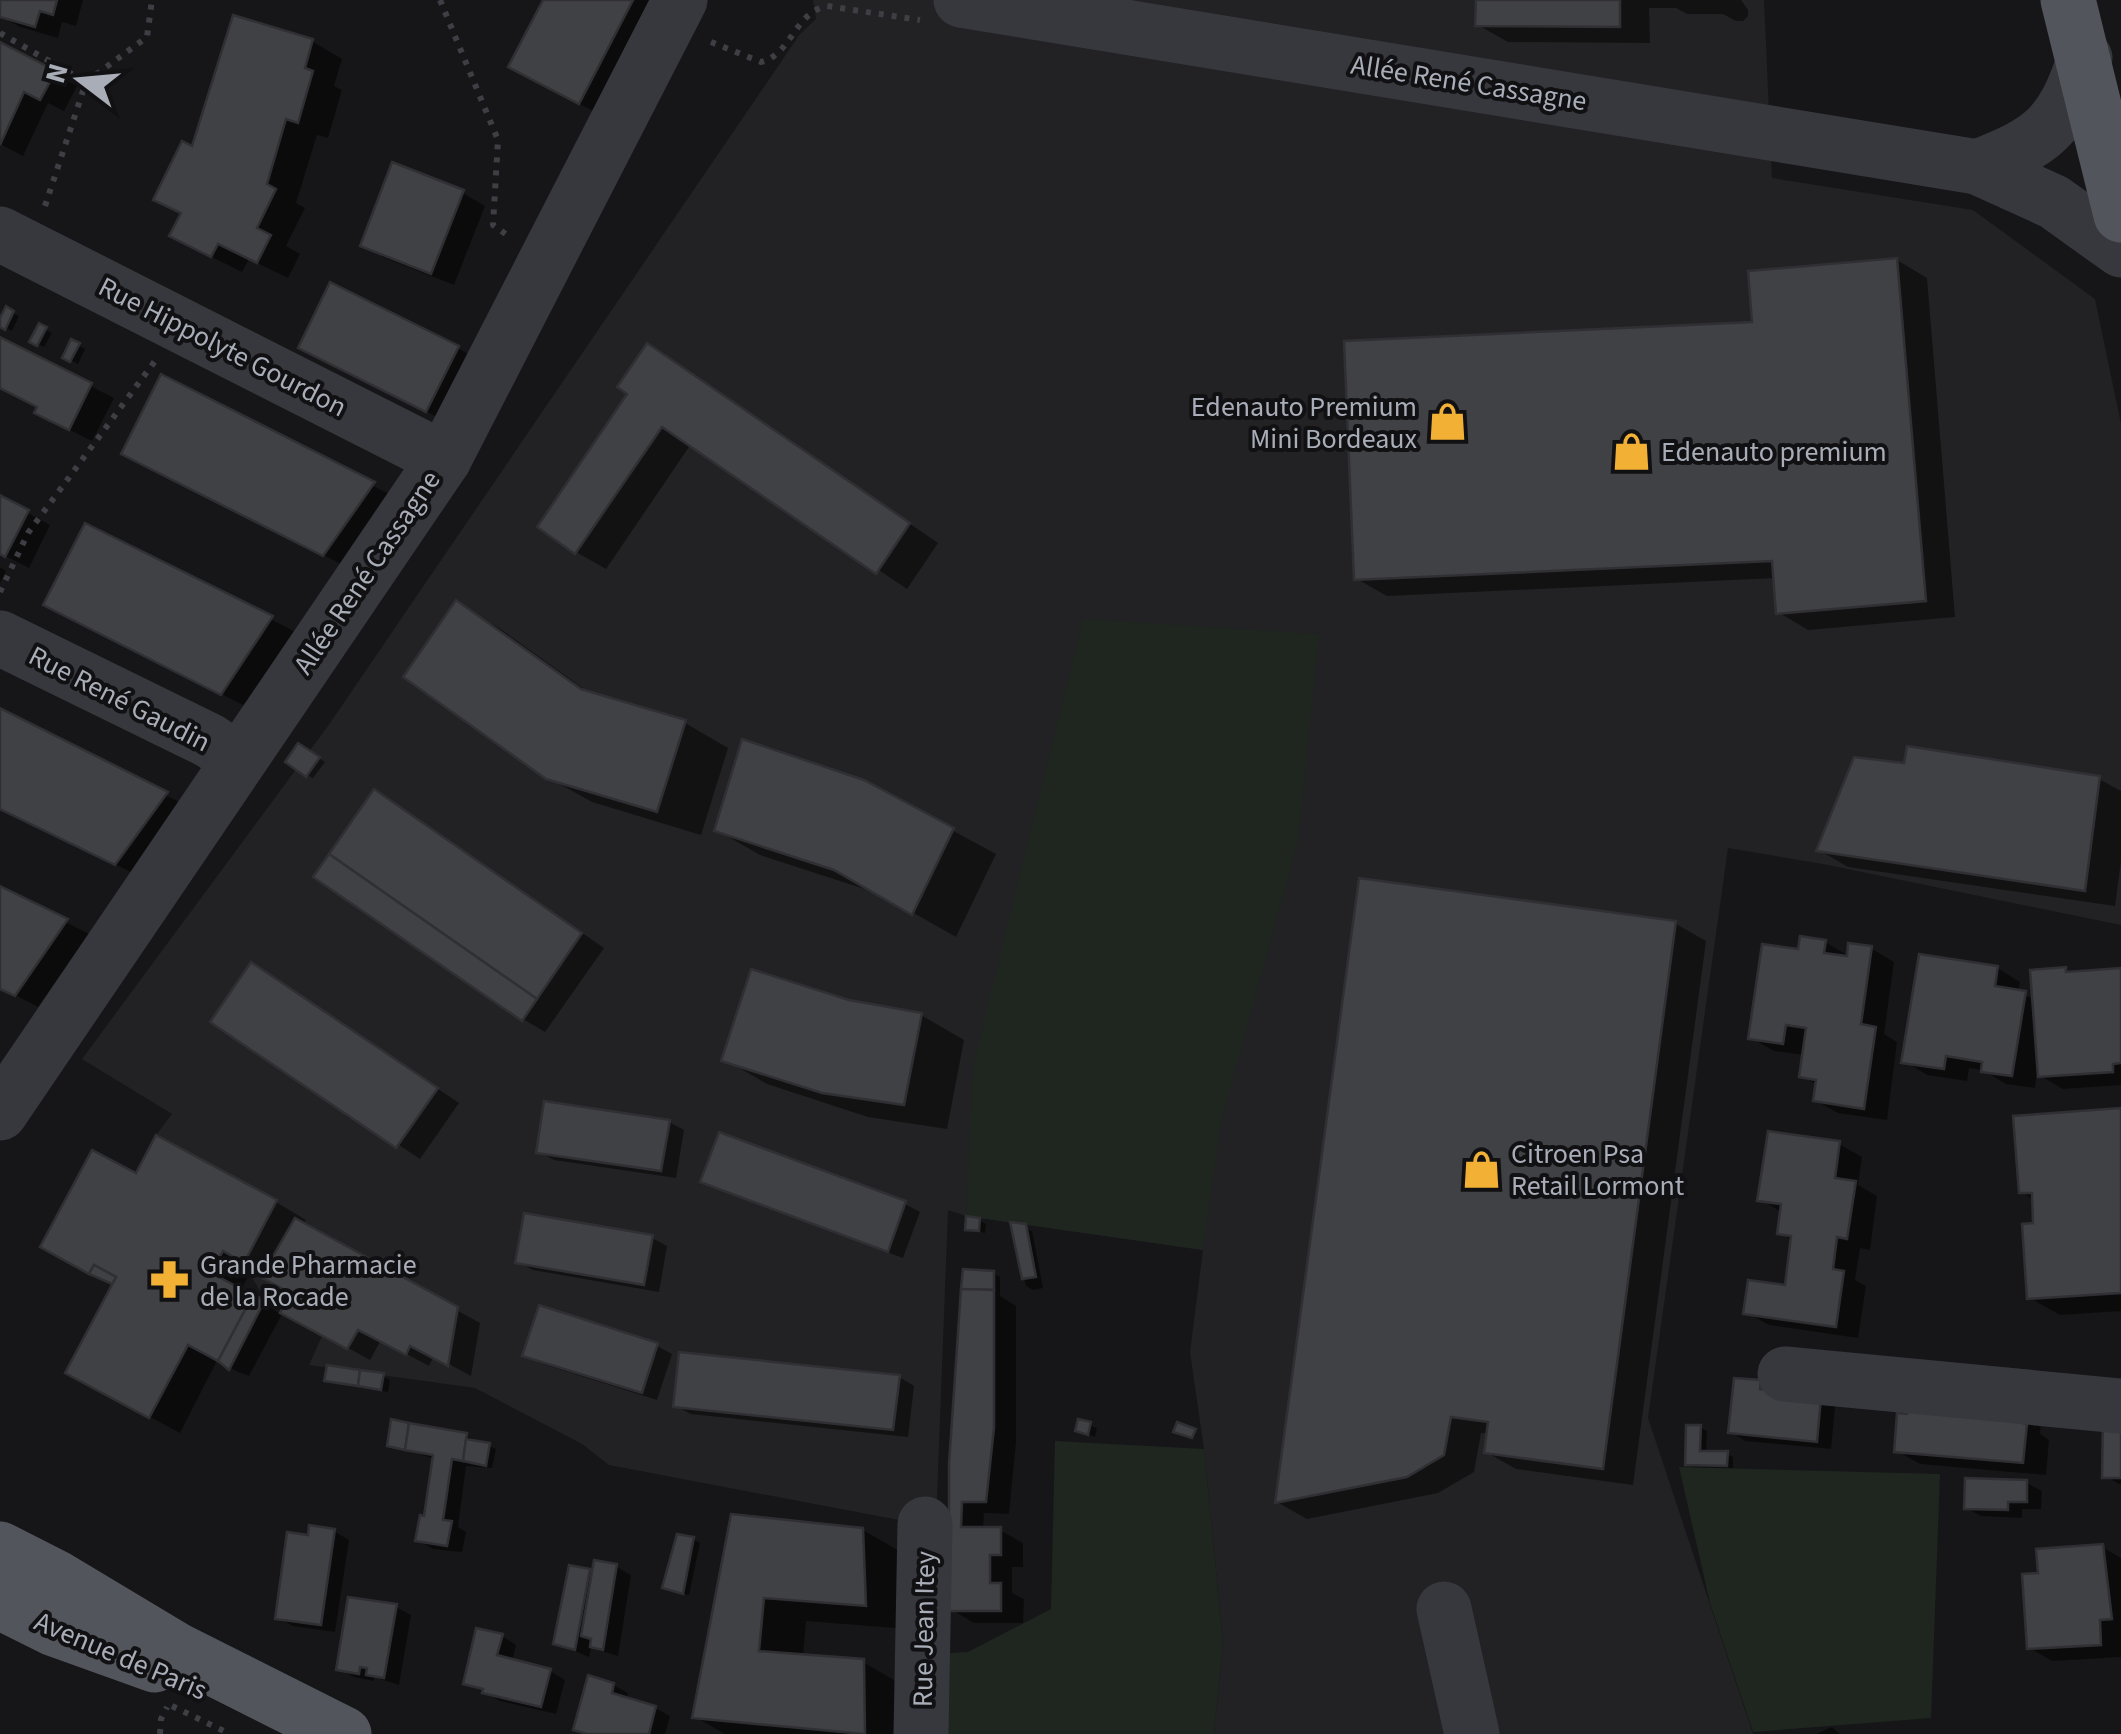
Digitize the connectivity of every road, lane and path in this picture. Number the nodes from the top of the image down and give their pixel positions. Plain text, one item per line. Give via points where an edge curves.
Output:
1 (152, 0) edge
2 (440, 0) edge
3 (2068, 0) edge
4 (947, 11) edge
5 (673, 12) edge
6 (0, 33) edge
7 (2084, 58) junction
8 (86, 82) junction
9 (1977, 167) junction
10 (2121, 215) edge
11 (13, 240) edge
12 (515, 240) dead end
13 (2121, 250) edge
14 (193, 331) junction
15 (444, 459) junction
16 (0, 592) edge
17 (0, 638) edge
18 (238, 760) junction
19 (0, 1113) edge
20 (1784, 1374) dead end
21 (2121, 1406) edge
22 (925, 1524) dead end
23 (0, 1549) edge
24 (0, 1578) edge
25 (70, 1586) junction
26 (0, 1602) edge
27 (1444, 1609) dead end
28 (168, 1704) dead end
29 (160, 1734) edge
30 (295, 1734) edge
31 (344, 1734) edge
32 (921, 1734) edge
33 (1472, 1734) edge

1 - 8 path via 147,37
2 - 12 path via 498,140 493,226
3 - 7 main road
4 - 5 path via 816,8 776,55 761,62
4 - 9 street, Allée René Cassagne
5 - 15 street, Allée René Cassagne
6 - 8 path
7 - 9 street via 2058,119 2013,153
7 - 10 main road
8 - 11 path via 51,195
9 - 13 street, Allée René Cassagne via 2054,202
11 - 14 street, Rue Hippolyte Gourdon
14 - 15 street, Rue Hippolyte Gourdon
14 - 16 path via 150,365 28,533
15 - 18 street, Allée René Cassagne
17 - 18 street, Rue René Gaudin
18 - 19 street, Allée René Cassagne
20 - 21 street
22 - 32 street, Rue Jean Itey
23 - 25 main road, Avenue de Paris
24 - 25 street, Avenue de Paris
25 - 31 main road, Avenue de Paris via 177,1650
26 - 30 main road, Avenue de Paris via 168,1670
27 - 33 street
28 - 29 path

